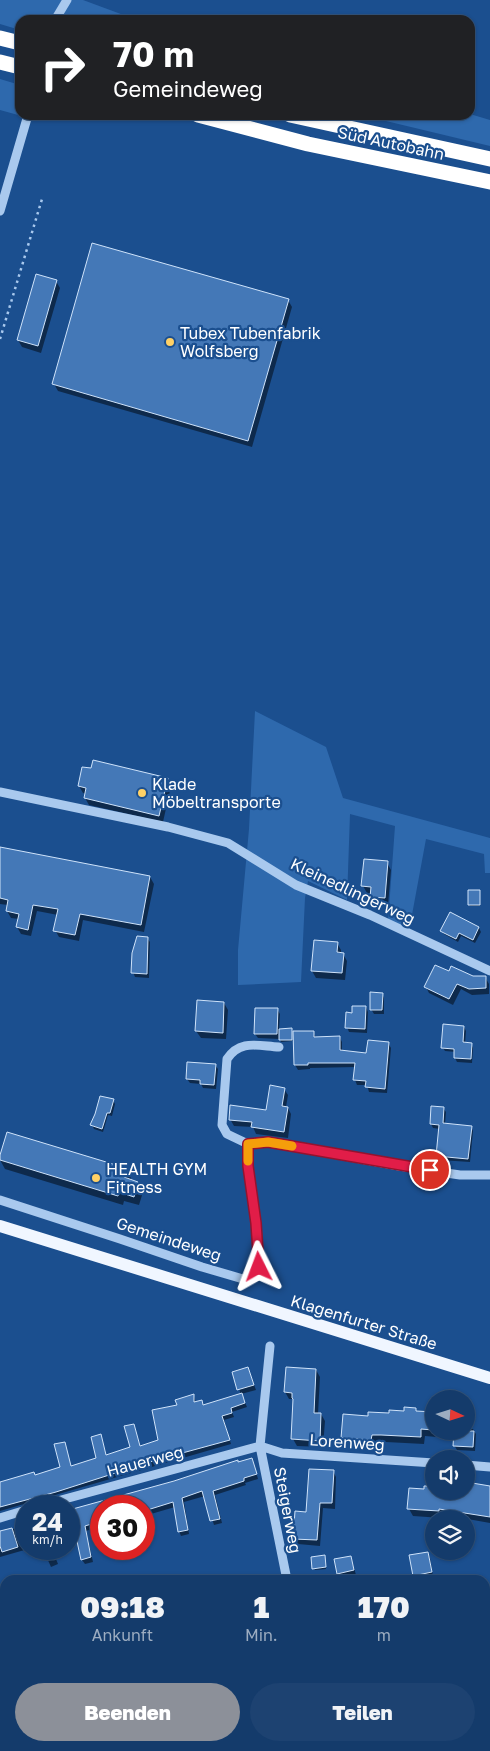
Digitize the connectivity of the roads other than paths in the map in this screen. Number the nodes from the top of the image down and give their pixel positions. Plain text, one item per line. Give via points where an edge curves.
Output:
1 (67, 0) edge
2 (58, 15) edge
3 (0, 38) edge
4 (15, 42) edge
5 (27, 120) edge
6 (217, 120) edge
7 (313, 120) edge
8 (490, 159) edge
9 (490, 182) edge
10 (0, 211) edge
11 (0, 792) edge
12 (490, 971) edge
13 (279, 1046) dead end
14 (248, 1144) junction
15 (490, 1174) edge
16 (0, 1200) edge
17 (0, 1226) edge
18 (270, 1346) dead end
19 (490, 1378) edge
20 (260, 1446) junction
21 (425, 1462) edge
22 (475, 1466) edge
23 (490, 1467) edge
24 (80, 1495) edge
25 (15, 1513) edge
26 (0, 1518) edge
27 (286, 1575) edge

1 - 2 street
3 - 4 highway
5 - 10 street
6 - 9 highway, Süd Autobahn via 308,144
7 - 8 highway, Süd Autobahn
11 - 12 street, Kleinedlingerweg via 168,827 228,843 296,885 370,915
13 - 14 street via 240,1045 227,1059 222,1125 227,1134
14 - 15 street via 268,1142 460,1175
14 - 16 street, Gemeindeweg via 259,1267 254,1276 243,1279
17 - 19 main road, Klagenfurter Straße
18 - 20 street, Steigerweg
20 - 21 street, Lorenweg via 282,1453
20 - 24 street, Hauerweg
20 - 27 street, Steigerweg
22 - 23 street
25 - 26 street

